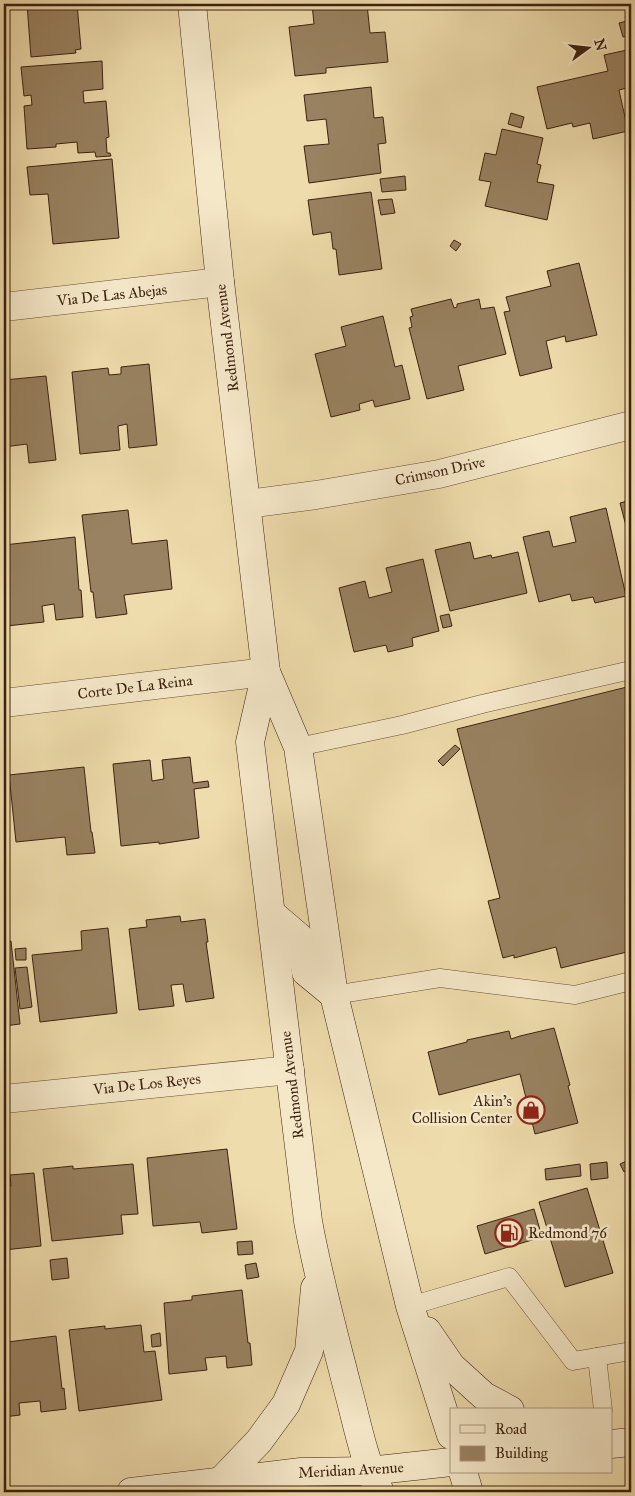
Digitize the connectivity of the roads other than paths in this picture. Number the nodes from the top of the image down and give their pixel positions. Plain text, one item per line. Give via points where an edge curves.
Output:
1 (192, 4) edge
2 (220, 282) junction
3 (4, 307) edge
4 (631, 425) edge
5 (247, 504) junction
6 (631, 670) edge
7 (266, 672) junction
8 (4, 703) edge
9 (298, 747) junction
10 (272, 914) junction
11 (631, 981) edge
12 (334, 995) junction
13 (290, 1070) junction
14 (4, 1099) edge
15 (317, 1269) junction
16 (410, 1306) junction
17 (631, 1351) edge
18 (597, 1357) junction
19 (506, 1408) edge
20 (603, 1408) edge
21 (450, 1432) edge
22 (631, 1442) edge
23 (612, 1444) edge
24 (450, 1462) edge
25 (464, 1474) edge
26 (374, 1481) edge
27 (220, 1482) junction
28 (131, 1492) edge
29 (469, 1492) edge

1 - 2 street, Redmond Avenue
2 - 3 street, Via De Las Abejas
2 - 5 street, Redmond Avenue
4 - 5 street, Crimson Drive via 440,474
5 - 7 street, Redmond Avenue
6 - 9 lane
7 - 8 street, Corte De La Reina
7 - 9 street, Redmond Avenue
7 - 10 street, Redmond Avenue via 250,742
9 - 12 street, Redmond Avenue
10 - 12 street via 300,938 306,972
10 - 13 street, Redmond Avenue
11 - 12 lane via 575,995 440,978
12 - 16 street, Redmond Avenue
13 - 14 street, Via De Los Reyes
13 - 15 street, Redmond Avenue
15 - 26 street, Redmond Avenue
15 - 27 street via 309,1351 286,1404 259,1441
16 - 18 lane via 509,1276 573,1361
16 - 19 street via 451,1366 484,1396
16 - 21 street, Redmond Avenue
17 - 18 lane
18 - 20 lane
22 - 23 street
24 - 26 street, Meridian Avenue
25 - 29 street
26 - 27 street, Meridian Avenue via 301,1472
27 - 28 street, Meridian Avenue

